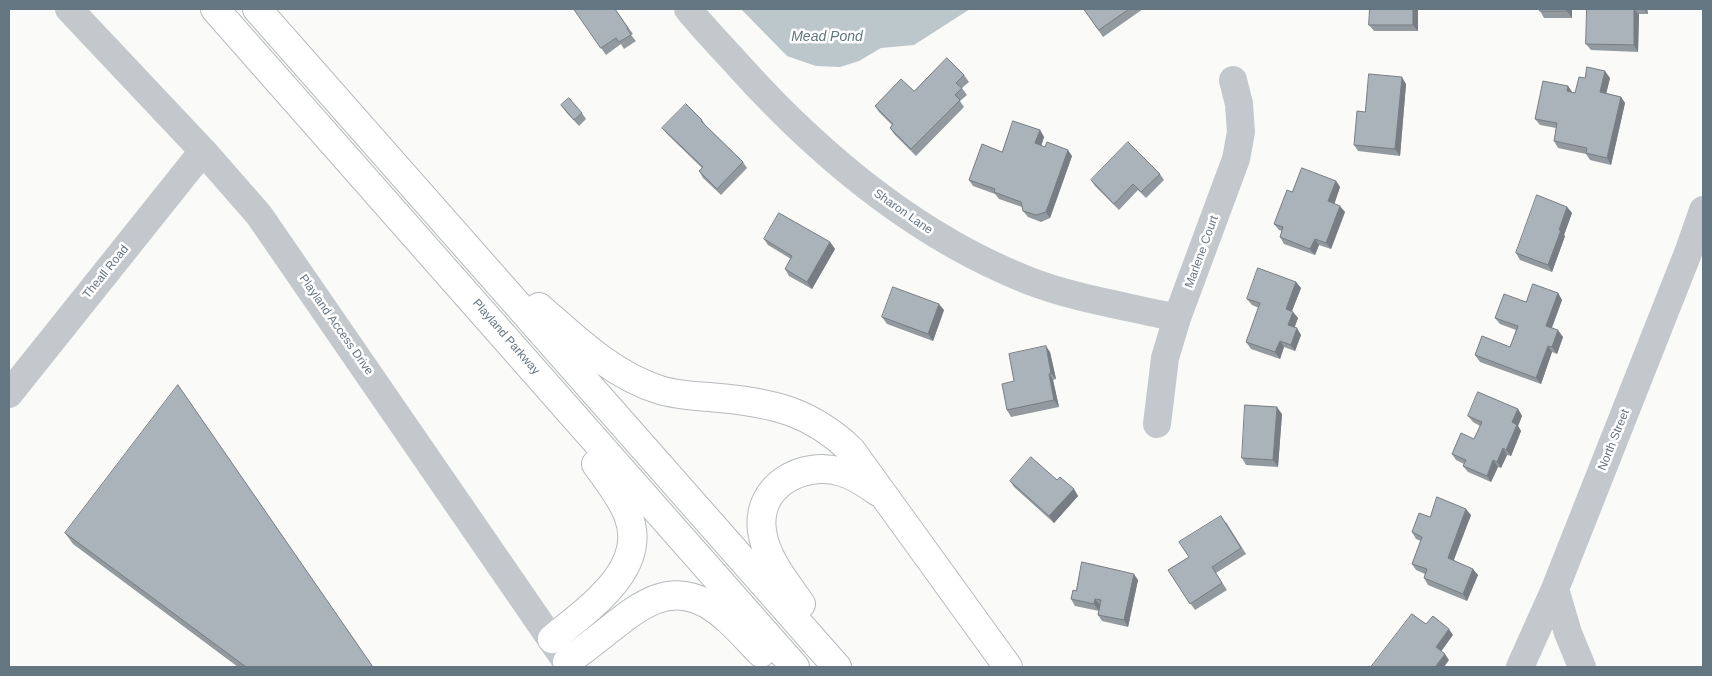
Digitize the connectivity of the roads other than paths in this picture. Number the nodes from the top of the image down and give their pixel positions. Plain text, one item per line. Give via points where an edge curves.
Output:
1 (69, 9) edge
2 (215, 9) edge
3 (257, 9) edge
4 (688, 9) edge
5 (1234, 80) dead end
6 (203, 151) junction
7 (1703, 210) edge
8 (458, 237) junction
9 (1178, 318) junction
10 (495, 325) junction
11 (9, 394) edge
12 (1157, 424) dead end
13 (888, 499) junction
14 (1554, 589) junction
15 (552, 639) junction
16 (569, 665) edge
17 (775, 667) edge
18 (795, 667) edge
19 (837, 667) edge
20 (844, 667) edge
21 (1008, 667) edge
22 (1520, 667) edge
23 (1582, 667) edge

1 - 6 street, Playland Access Drive
2 - 10 main road, Playland Parkway
3 - 8 main road
4 - 9 street, Sharon Lane via 762,92 806,135 920,225 972,255 1029,280
5 - 9 street, Marlene Court via 1241,132 1236,159
6 - 11 street, Theall Road
6 - 15 street, Playland Access Drive via 281,246
7 - 14 street, North Street
8 - 13 main road via 616,370 661,390 767,404 814,421 851,450
8 - 19 main road
9 - 12 street, Marlene Court via 1165,358
10 - 15 main road via 617,493 629,516 633,538 629,558 620,576 605,594
10 - 18 main road, Playland Parkway
13 - 20 main road via 864,482 842,472 822,469 800,472 783,481 769,495 762,511 767,553
13 - 21 main road
14 - 22 street, North Street
14 - 23 street
15 - 16 street, Playland Access Drive
16 - 17 main road via 634,610 670,595 707,604

